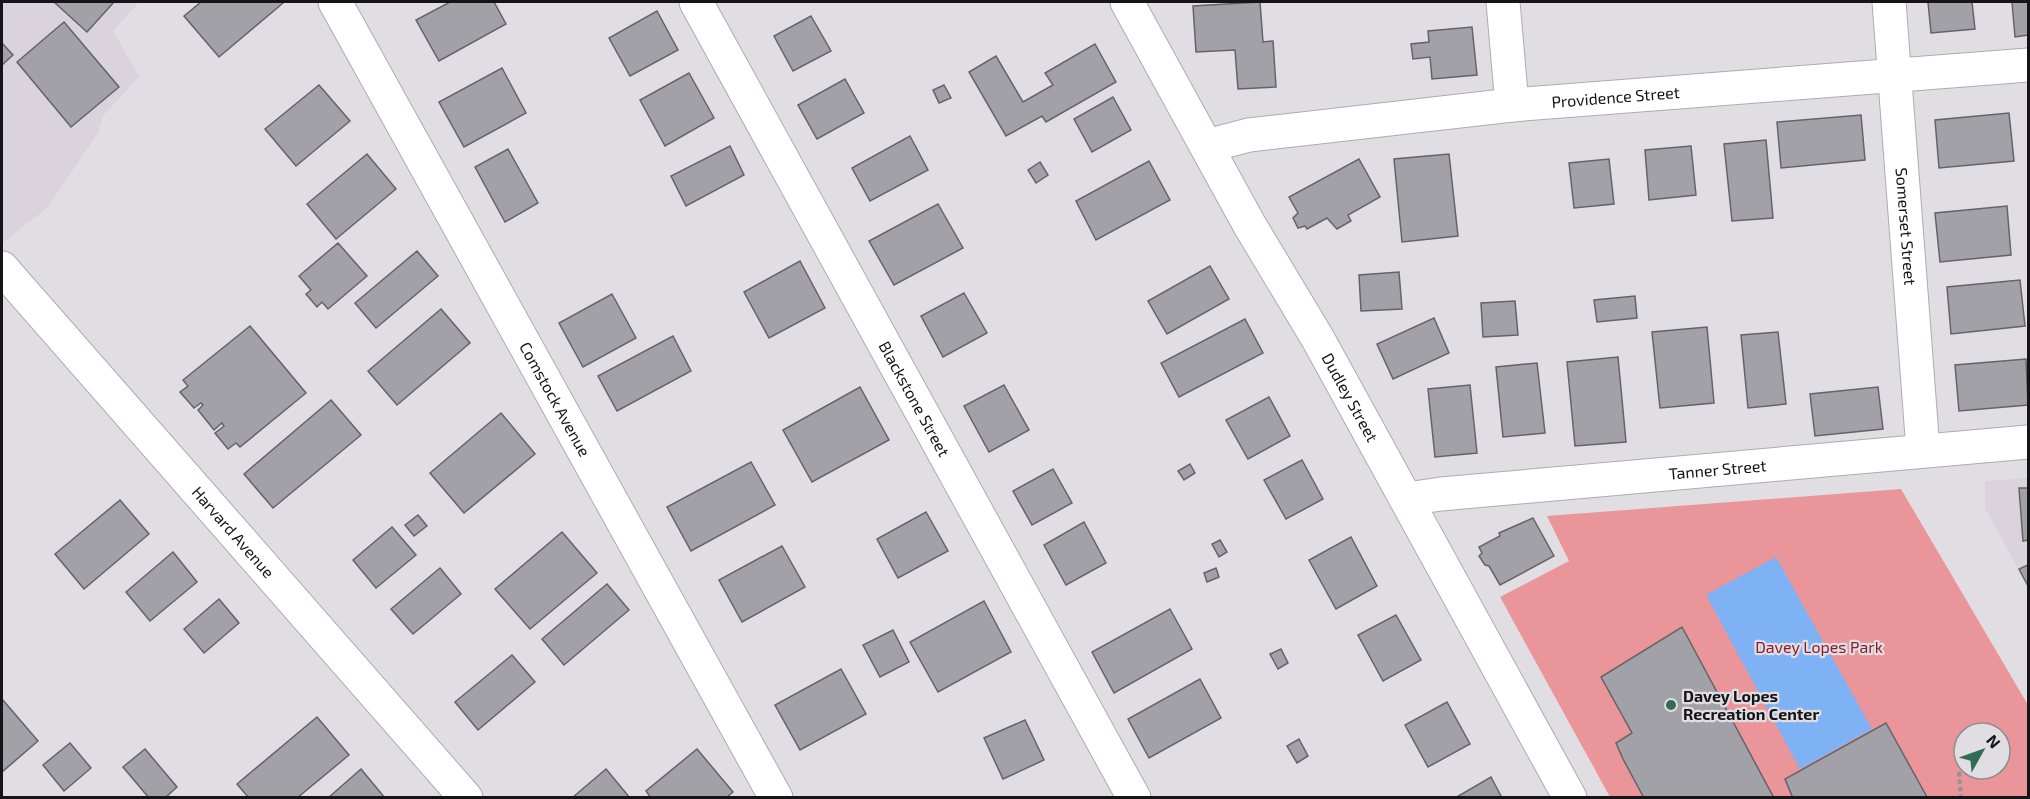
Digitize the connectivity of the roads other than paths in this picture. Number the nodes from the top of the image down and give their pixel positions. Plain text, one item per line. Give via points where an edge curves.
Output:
1 (335, 2) edge
2 (696, 2) edge
3 (1126, 2) edge
4 (1503, 2) edge
5 (1889, 2) edge
6 (2028, 65) edge
7 (1895, 75) junction
8 (1512, 105) junction
9 (1207, 146) junction
10 (2, 268) edge
11 (2028, 442) edge
12 (1923, 450) junction
13 (1407, 499) junction
14 (466, 798) edge
15 (776, 798) edge
16 (1134, 798) edge
17 (1570, 798) edge

1 - 15 street, Comstock Avenue
2 - 16 street, Blackstone Street
3 - 9 street, Dudley Street
4 - 8 street
5 - 7 street, Somerset Street
6 - 7 street, Providence Street
7 - 8 street, Providence Street
7 - 12 street, Somerset Street
8 - 9 street, Providence Street via 1249,135
9 - 13 street, Dudley Street
10 - 14 street, Harvard Avenue
11 - 12 street, Tanner Street
12 - 13 street, Tanner Street
13 - 17 street, Dudley Street

